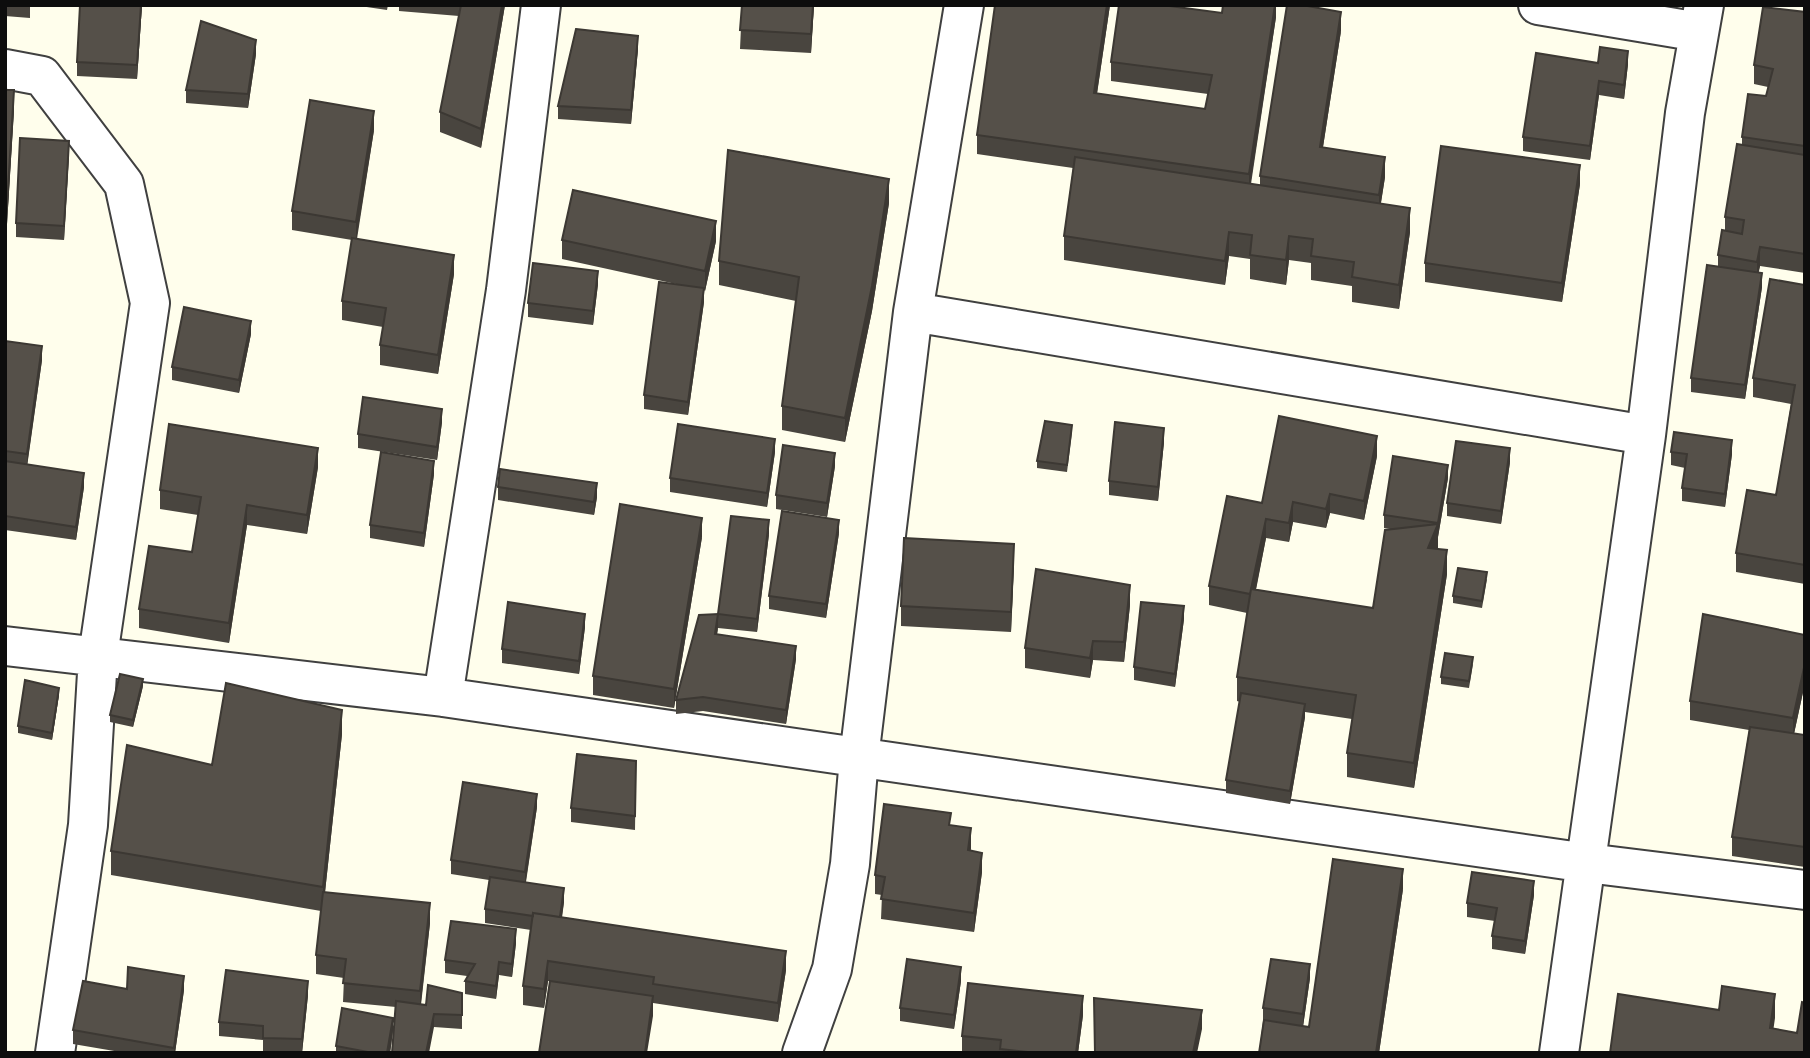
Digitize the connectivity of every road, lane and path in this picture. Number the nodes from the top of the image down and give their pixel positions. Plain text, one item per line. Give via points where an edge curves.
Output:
1 (541, 5) edge
2 (964, 5) edge
3 (1538, 5) edge
4 (1701, 19) edge
5 (5, 69) edge
6 (914, 312) junction
7 (1646, 435) junction
8 (5, 646) edge
9 (98, 656) junction
10 (443, 697) junction
11 (859, 758) junction
12 (1587, 863) junction
13 (1805, 890) edge
14 (55, 1053) edge
15 (802, 1053) edge
16 (1559, 1053) edge

1 - 10 street via 506,290
2 - 6 street
3 - 4 street
4 - 7 street via 1683,126
5 - 9 street via 42,76 124,184 150,303
6 - 7 street
6 - 11 street
7 - 12 street
8 - 9 street
9 - 10 street
9 - 14 street via 88,825
10 - 11 street
11 - 12 street
11 - 15 street via 850,864 832,969
12 - 13 street
12 - 16 street

